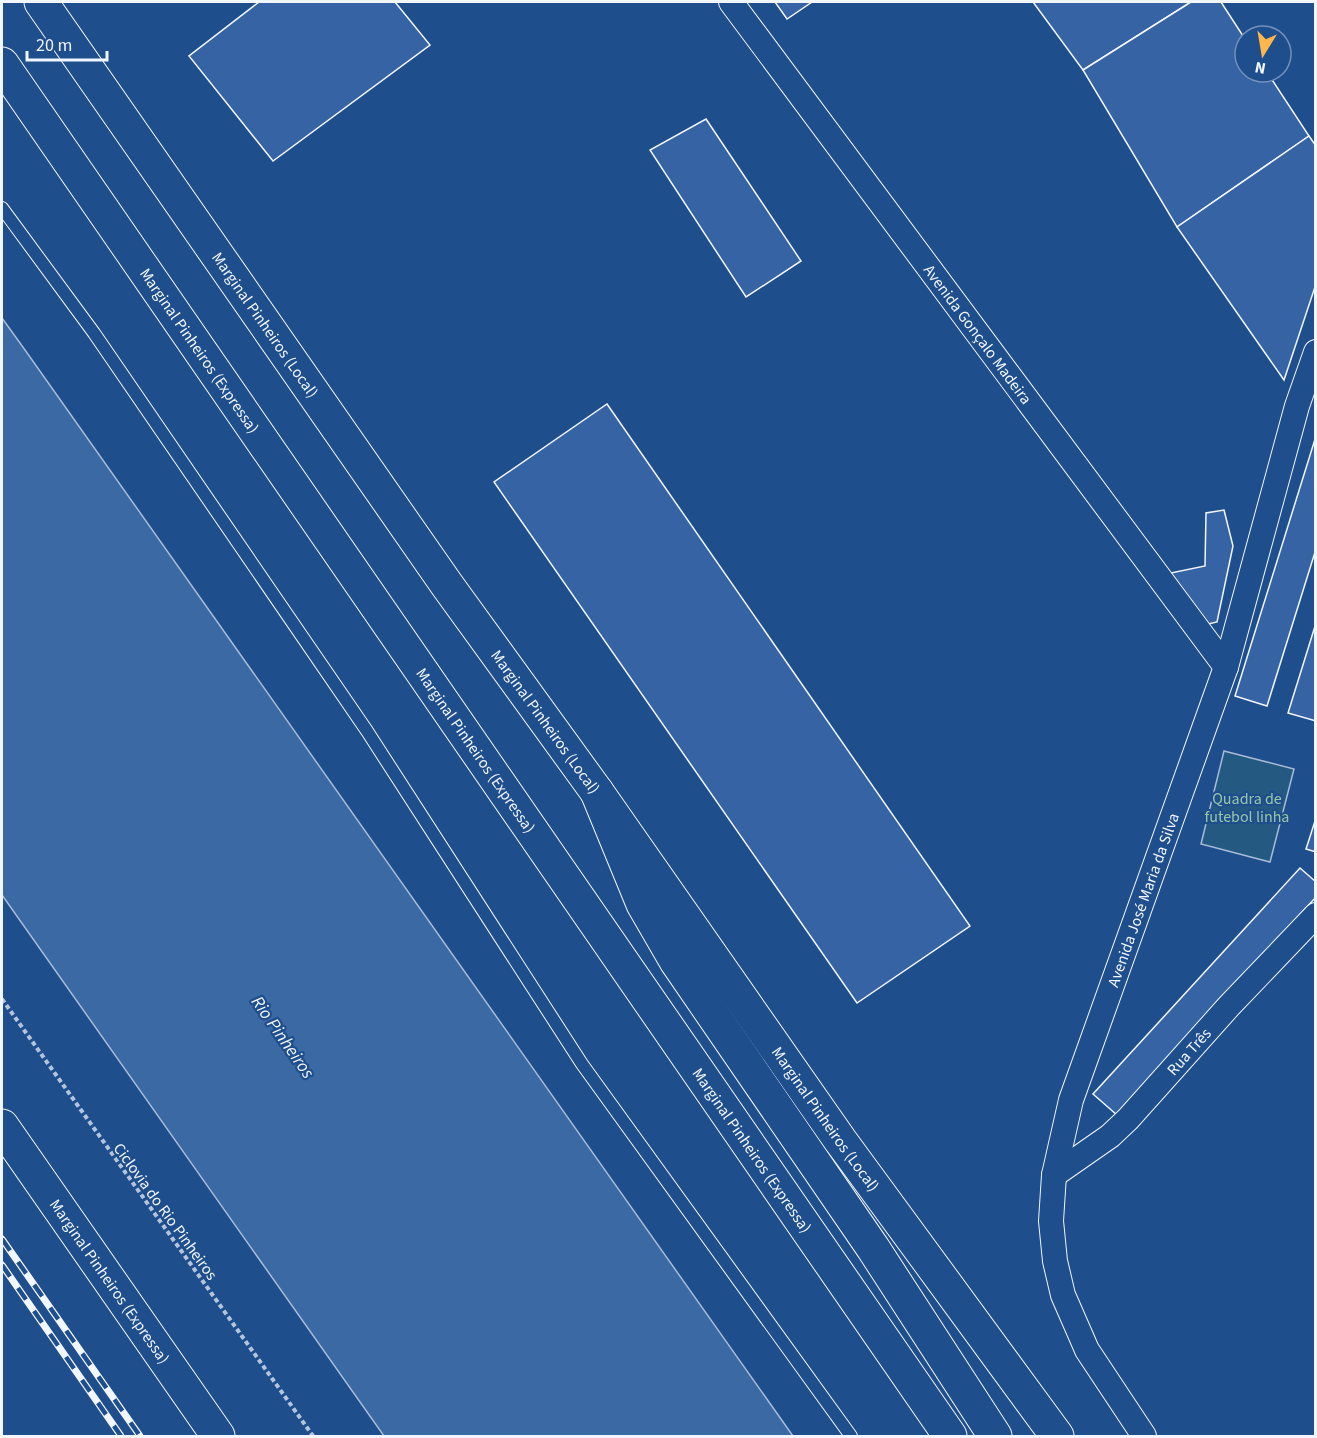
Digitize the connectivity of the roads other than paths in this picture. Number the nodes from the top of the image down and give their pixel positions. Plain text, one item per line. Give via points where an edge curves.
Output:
1 (41, 2) edge
2 (731, 2) edge
3 (2, 64) edge
4 (2, 208) edge
5 (1316, 352) edge
6 (1226, 667) junction
7 (597, 792) junction
8 (1316, 915) edge
9 (2, 1126) edge
10 (1054, 1175) junction
11 (218, 1437) edge
12 (851, 1437) edge
13 (950, 1437) edge
14 (995, 1437) edge
15 (1057, 1437) edge
16 (1144, 1437) edge

1 - 7 highway, Marginal Pinheiros (Local) via 440,575
2 - 6 street, Avenida Gonçalo Madeira
3 - 13 highway, Marginal Pinheiros (Expressa)
4 - 12 lane via 94,333 367,730 582,1064
5 - 6 street, Avenida José Maria da Silva via 1297,406
6 - 10 street, Avenida José Maria da Silva via 1071,1100
7 - 14 highway via 643,904 676,961 873,1248
7 - 15 highway, Marginal Pinheiros (Local) via 840,1140
8 - 10 street, Rua Três via 1128,1119
9 - 11 highway, Marginal Pinheiros (Expressa)
10 - 16 street, Avenida José Maria da Silva via 1051,1221 1063,1295 1087,1350

